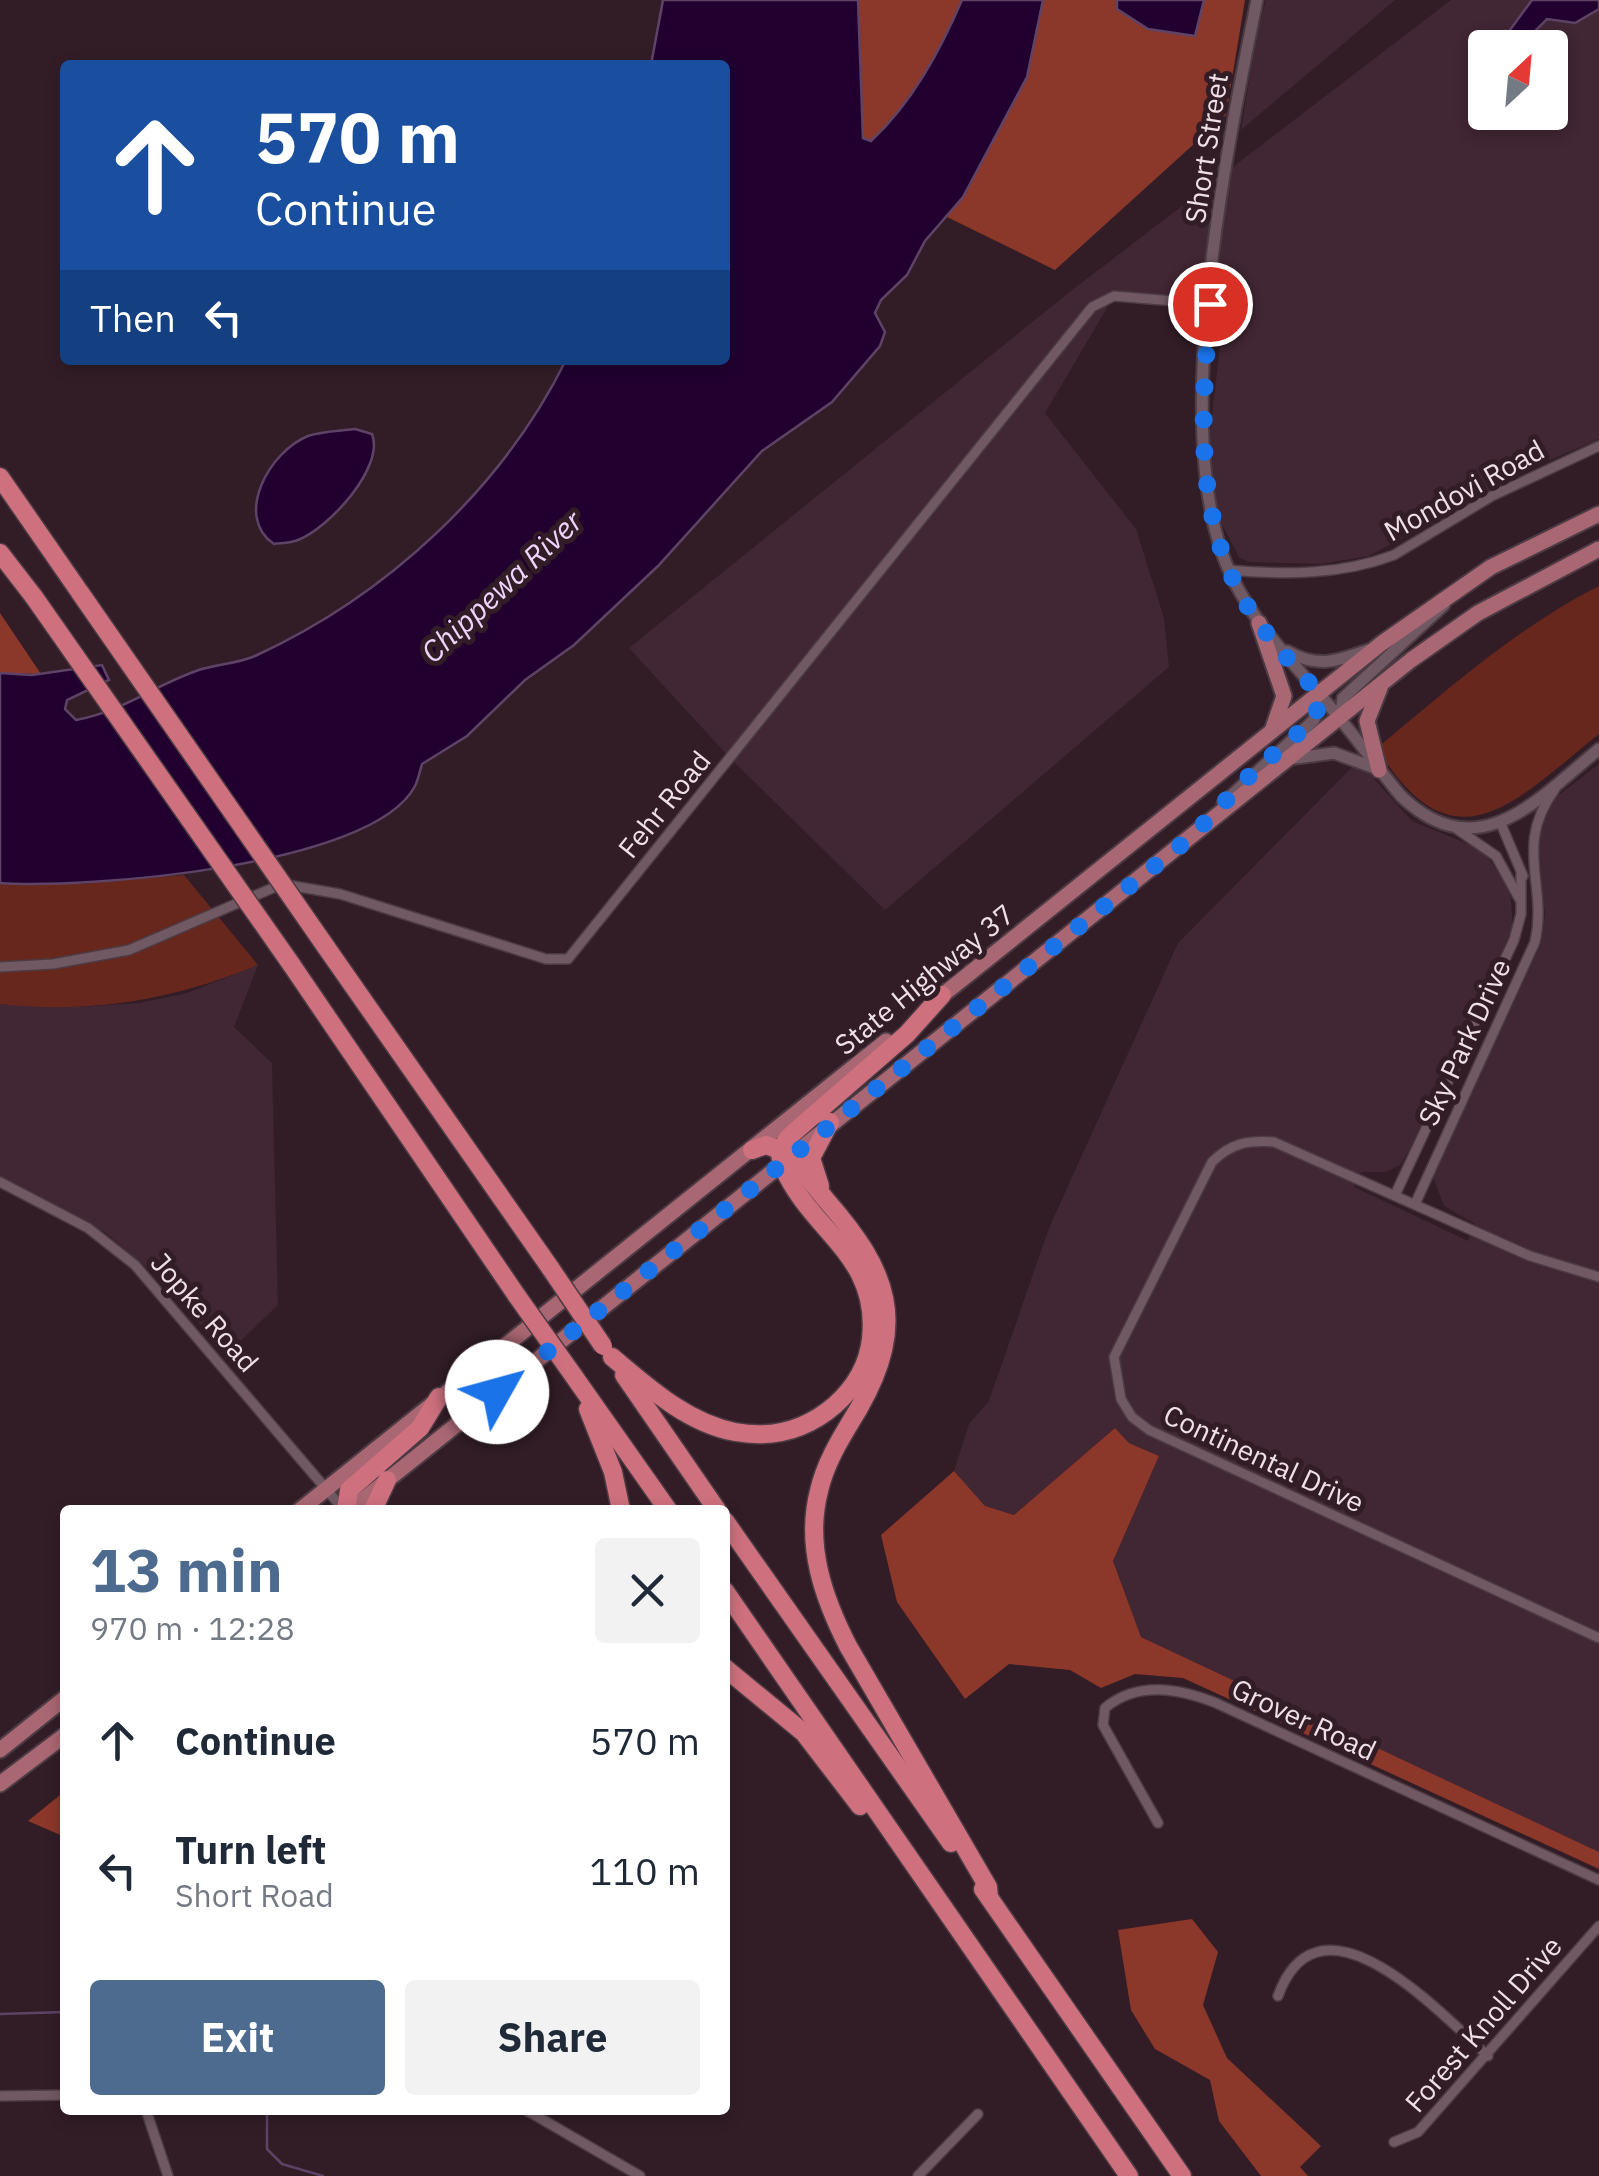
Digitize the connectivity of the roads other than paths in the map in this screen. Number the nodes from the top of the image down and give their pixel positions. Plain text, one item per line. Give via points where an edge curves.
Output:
1 (1257, 0) edge
2 (1210, 304) junction
3 (1599, 446) edge
4 (0, 477) edge
5 (1599, 514) edge
6 (1599, 549) edge
7 (0, 552) edge
8 (1229, 570) junction
9 (1452, 594) junction
10 (1259, 623) junction
11 (1277, 645) junction
12 (1377, 647) junction
13 (1384, 682) junction
14 (1319, 694) junction
15 (1340, 718) junction
16 (1271, 733) junction
17 (1599, 749) edge
18 (1289, 759) junction
19 (1379, 770) junction
20 (1563, 778) junction
21 (1447, 823) junction
22 (1501, 824) junction
23 (1192, 836) junction
24 (1521, 874) junction
25 (1535, 895) junction
26 (1522, 903) junction
27 (0, 967) edge
28 (942, 995) junction
29 (830, 1122) junction
30 (752, 1150) junction
31 (783, 1156) junction
32 (0, 1182) edge
33 (1395, 1195) junction
34 (1415, 1204) junction
35 (843, 1219) junction
36 (1599, 1276) edge
37 (608, 1352) junction
38 (575, 1378) junction
39 (440, 1397) junction
40 (387, 1480) junction
41 (326, 1488) junction
42 (306, 1505) edge
43 (321, 1505) edge
44 (341, 1505) edge
45 (347, 1505) edge
46 (353, 1505) edge
47 (375, 1505) edge
48 (620, 1505) edge
49 (664, 1505) edge
50 (714, 1505) edge
51 (730, 1528) edge
52 (730, 1598) edge
53 (1599, 1638) edge
54 (730, 1672) edge
55 (60, 1702) edge
56 (60, 1739) edge
57 (0, 1750) edge
58 (0, 1784) edge
59 (1158, 1823) dead end
60 (1599, 1880) edge
61 (989, 1898) junction
62 (1599, 1926) edge
63 (969, 1944) junction
64 (1278, 1996) dead end
65 (1488, 2056) junction
66 (0, 2096) edge
67 (60, 2096) edge
68 (978, 2114) dead end
69 (148, 2115) edge
70 (535, 2115) edge
71 (1394, 2142) dead end
72 (168, 2176) edge
73 (640, 2176) edge
74 (918, 2176) edge
75 (1129, 2176) edge
76 (1182, 2176) edge

1 - 2 street, Short Street
2 - 8 street, Short Street via 1202,466
2 - 27 street, Fehr Road via 1114,296 1092,307 568,959 546,959 340,894 282,884 129,950
3 - 8 street, Mondovi Road via 1367,565
4 - 37 highway, bridge
5 - 9 main road, State Highway 37
6 - 13 main road, State Highway 37 via 1478,613
7 - 38 highway, bridge
8 - 10 street, Short Street
9 - 12 main road, State Highway 37
9 - 15 street via 1344,698
10 - 11 street, Short Street
10 - 16 main road via 1284,696
11 - 12 street via 1324,664
11 - 14 street, Short Street
12 - 14 main road, State Highway 37
13 - 15 main road, State Highway 37
13 - 19 main road via 1368,721
14 - 15 street, Short Street
14 - 16 main road, State Highway 37
14 - 23 street via 1314,720
15 - 18 main road, State Highway 37
15 - 19 street, Short Street
16 - 28 main road, State Highway 37
17 - 20 street
18 - 19 street via 1334,753
18 - 23 main road, State Highway 37
19 - 21 street, Short Street via 1411,806
20 - 22 street
20 - 25 street, Sky Park Drive via 1533,835
21 - 22 street
21 - 26 street via 1496,856
22 - 24 street, Sky Park Drive
23 - 29 main road, State Highway 37
24 - 25 street, Sky Park Drive
24 - 26 street, Sky Park Drive
25 - 34 street, Sky Park Drive via 1538,929 1530,954
26 - 33 street, Sky Park Drive via 1514,940
28 - 30 main road, State Highway 37
28 - 31 highway via 792,1134
29 - 31 main road, State Highway 37
29 - 35 highway via 812,1168
30 - 31 highway via 766,1145
30 - 39 main road, State Highway 37
31 - 35 highway
31 - 37 highway via 797,1190 865,1282 873,1317 870,1349 849,1390 807,1424 752,1435 688,1414
31 - 40 main road, State Highway 37
32 - 41 street, Jopke Road via 88,1228 135,1264
33 - 34 street
33 - 53 street, Continental Drive via 1274,1142 1227,1148 1212,1162 1114,1357 1121,1399 1149,1430
34 - 36 street via 1530,1256
35 - 61 highway via 880,1273 887,1336 878,1373 821,1482 814,1528 818,1570 848,1646
37 - 50 highway
38 - 48 highway
38 - 49 highway
39 - 41 main road, State Highway 37
39 - 45 highway via 420,1428 349,1490
40 - 46 main road, State Highway 37
40 - 47 highway
41 - 42 main road, State Highway 37
41 - 43 main road
41 - 44 street, Jopke Road
51 - 61 highway
52 - 63 highway
54 - 63 highway via 804,1733 952,1932
55 - 57 main road
56 - 58 main road
59 - 60 street, Grover Road via 1104,1725 1104,1708 1133,1690 1177,1691 1216,1703
61 - 76 highway
62 - 65 street, Forest Knoll Drive
63 - 75 highway
64 - 65 street via 1309,1958 1352,1952 1387,1967
65 - 71 street, Forest Knoll Drive via 1418,2132
66 - 67 street
68 - 74 street
69 - 72 street
70 - 73 street

